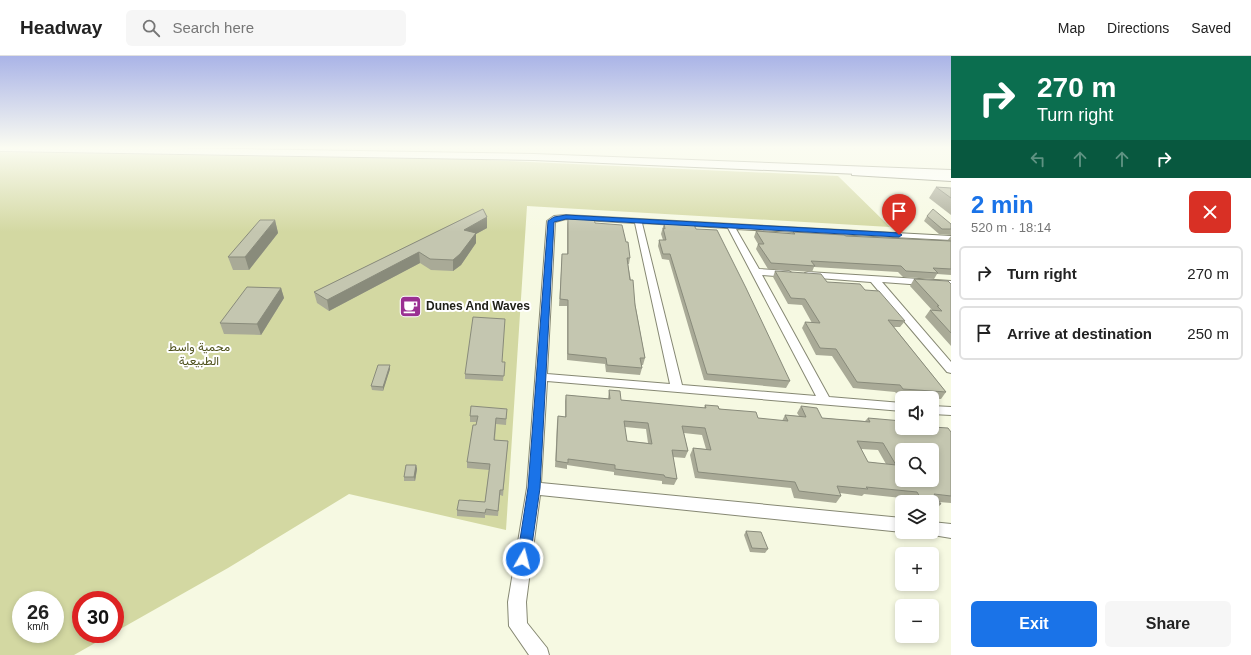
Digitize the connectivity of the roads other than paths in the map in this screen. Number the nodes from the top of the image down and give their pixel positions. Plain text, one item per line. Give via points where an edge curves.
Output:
1 (917, 176) edge
2 (951, 178) edge
3 (638, 221) junction
4 (731, 226) junction
5 (951, 238) edge
6 (756, 272) junction
7 (874, 279) junction
8 (951, 284) edge
9 (951, 369) edge
10 (541, 377) junction
11 (677, 388) junction
12 (825, 401) junction
13 (895, 406) edge
14 (534, 488) junction
15 (895, 525) edge
16 (939, 529) edge
17 (951, 530) edge
18 (540, 655) edge

1 - 2 street
3 - 4 street
3 - 10 street via 566,217 551,221
3 - 11 street
4 - 5 street
4 - 6 street
6 - 7 street
6 - 12 street
7 - 8 street
7 - 9 street
10 - 11 street
10 - 14 street
11 - 12 street
12 - 13 street
14 - 15 street
14 - 18 street via 517,608 518,626
16 - 17 street

